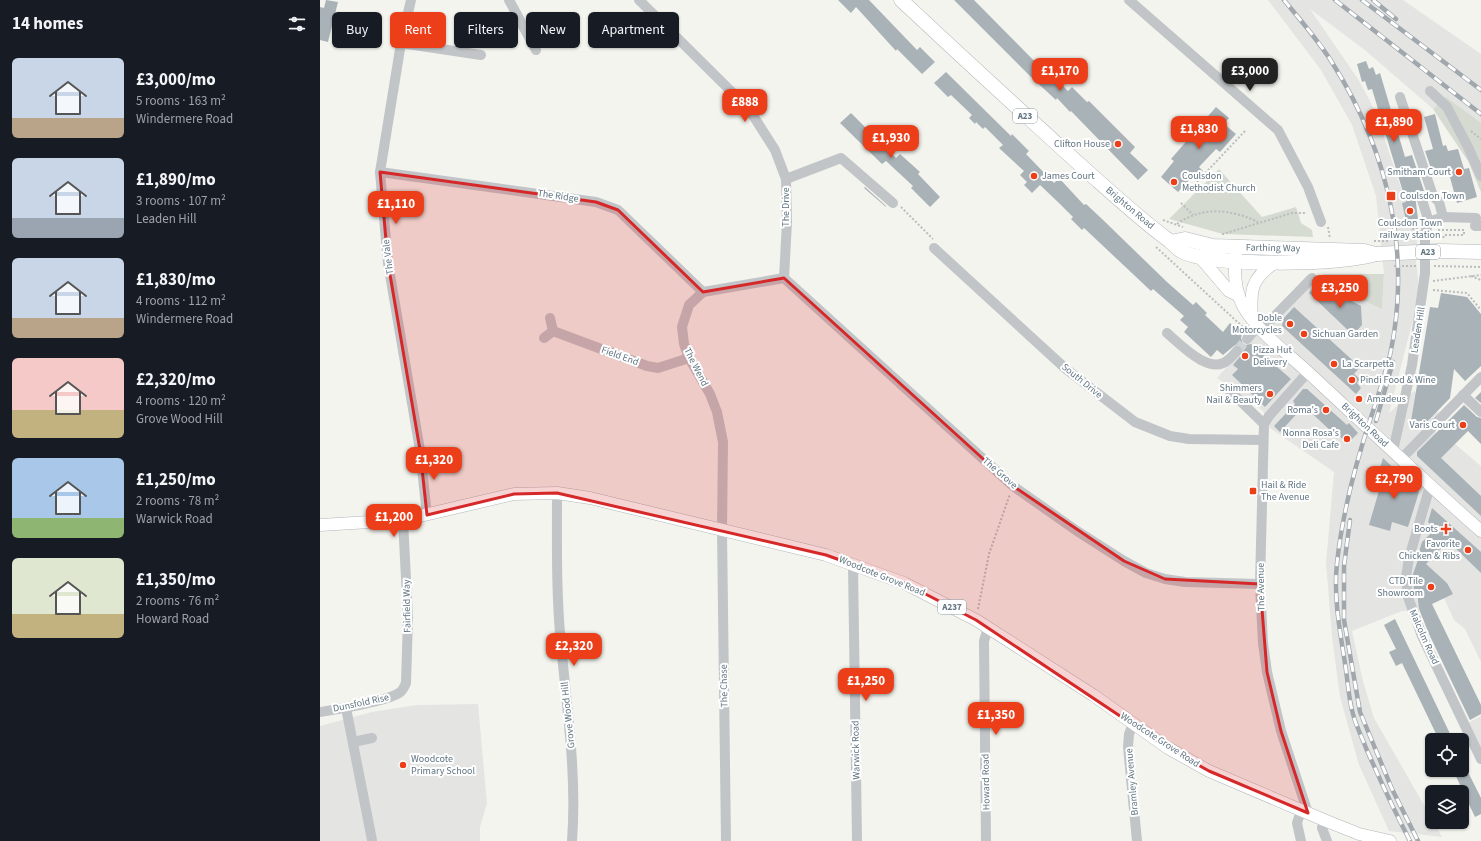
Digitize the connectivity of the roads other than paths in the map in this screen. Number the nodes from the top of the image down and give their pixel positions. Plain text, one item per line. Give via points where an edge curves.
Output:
1 (411, 0) edge
2 (509, 0) edge
3 (639, 0) edge
4 (901, 0) edge
5 (1129, 0) edge
6 (408, 12) edge
7 (400, 48) edge
8 (434, 48) edge
9 (536, 50) dead end
10 (481, 55) dead end
11 (1430, 91) dead end
12 (1400, 97) dead end
13 (380, 172) junction
14 (1481, 176) edge
15 (786, 179) junction
16 (1421, 197) dead end
17 (893, 203) road end
18 (1442, 218) junction
19 (1321, 222) dead end
20 (1429, 222) junction
21 (1478, 222) edge
22 (1171, 242) junction
23 (934, 248) road end
24 (1481, 252) edge
25 (1236, 254) junction
26 (1376, 254) junction
27 (1199, 256) junction
28 (1276, 262) junction
29 (784, 278) junction
30 (1312, 278) dead end
31 (703, 292) junction
32 (1239, 296) junction
33 (550, 318) dead end
34 (1256, 326) junction
35 (553, 331) junction
36 (1167, 333) dead end
37 (544, 338) dead end
38 (1247, 339) tunnel mouth
39 (1237, 351) tunnel mouth
40 (689, 358) junction
41 (1308, 372) junction
42 (1481, 377) edge
43 (1229, 390) dead end
44 (1463, 395) junction
45 (1481, 412) edge
46 (1264, 424) junction
47 (1263, 440) junction
48 (1397, 455) junction
49 (1430, 486) junction
50 (557, 493) junction
51 (427, 515) junction
52 (403, 520) junction
53 (320, 525) edge
54 (1479, 526) edge
55 (722, 530) junction
56 (853, 564) junction
57 (1260, 584) junction
58 (988, 628) junction
59 (401, 692) joint
60 (346, 708) junction
61 (320, 712) edge
62 (1133, 724) junction
63 (372, 738) dead end
64 (352, 742) junction
65 (1481, 759) edge
66 (1304, 812) junction
67 (1324, 820) junction
68 (372, 840) edge
69 (572, 841) edge
70 (726, 841) edge
71 (857, 841) edge
72 (986, 841) edge
73 (1137, 841) edge
74 (1301, 841) edge
75 (1327, 841) edge
76 (1390, 841) edge

1 - 6 street, The Vale
2 - 9 street
3 - 15 street, The Drive via 749,109 775,150
4 - 22 highway, Brighton Road / A23 via 1129,209
5 - 19 street via 1278,130 1308,187 1312,211
7 - 13 street, The Vale
8 - 10 street
11 - 14 street via 1447,107
12 - 18 street via 1433,196 1439,202
13 - 31 street, The Ridge via 596,202 618,210
13 - 51 street, The Vale via 388,263 420,450
15 - 17 street via 841,158
15 - 29 street, The Drive
16 - 20 street
18 - 20 street
18 - 21 street
20 - 48 street, Leaden Hill, bridge via 1425,233 1424,281
22 - 25 highway, Farthing Way / A23 via 1185,239
22 - 27 highway, Brighton Road / A23 via 1180,250
23 - 47 street, South Drive via 1066,369 1135,422 1170,436 1189,439
24 - 26 highway, Farthing Way / A23
25 - 26 highway, Farthing Way / A23 via 1364,251
25 - 27 highway, A23
25 - 28 highway, Farthing Way / A23
25 - 32 main road, Brighton Road via 1236,287
26 - 28 highway, Farthing Way / A23 via 1365,258
27 - 32 main road, Brighton Road via 1229,291
28 - 34 main road via 1258,276 1253,285
29 - 31 street
29 - 57 street, The Grove via 1013,486 1077,531 1124,561 1165,578 1185,582
30 - 34 street
31 - 40 street, The Wend via 688,305 682,327
32 - 34 main road, Brighton Road
33 - 35 street
34 - 38 street
34 - 41 main road, Brighton Road
35 - 37 street
35 - 40 street, Field End via 647,366 658,368
36 - 39 street via 1201,361 1212,364 1224,363
40 - 55 street, The Wend via 710,394 723,442
41 - 46 street
41 - 48 main road, Brighton Road
42 - 44 street
43 - 46 street
44 - 45 street
44 - 48 street
46 - 47 street, The Avenue
47 - 57 street, The Avenue
48 - 49 main road, Brighton Road
49 - 54 main road, Brighton Road
49 - 65 street, Malcolm Road via 1409,558 1406,577 1408,597 1422,636
50 - 51 main road, Woodcote Grove Road / A237 via 514,494
50 - 55 main road, Woodcote Grove Road / A237 via 590,498
50 - 69 street, Grove Wood Hill via 560,628 573,769
51 - 52 main road, Woodcote Grove Road / A237
52 - 53 main road, Woodcote Grove Road / A237
52 - 59 street, Fairfield Way via 408,618 406,683
55 - 56 main road, Woodcote Grove Road / A237 via 777,542
55 - 70 street, The Chase
56 - 58 main road, Woodcote Grove Road / A237 via 904,583
56 - 71 street, Warwick Road
57 - 66 street, The Avenue via 1267,672 1280,731
58 - 62 main road, Woodcote Grove Road / A237 via 1093,695
58 - 72 street, Howard Road via 984,641
59 - 60 street, Dunsfold Rise
60 - 61 street, Dunsfold Rise
60 - 64 street
62 - 66 main road, Woodcote Grove Road / A237 via 1168,748 1209,771
62 - 73 street, Bramley Avenue via 1128,747
63 - 64 street
64 - 68 street
66 - 67 main road, Woodcote Grove Road / A237
66 - 74 street via 1297,823
67 - 75 street via 1322,828
67 - 76 main road, Woodcote Grove Road / A237 via 1359,834

